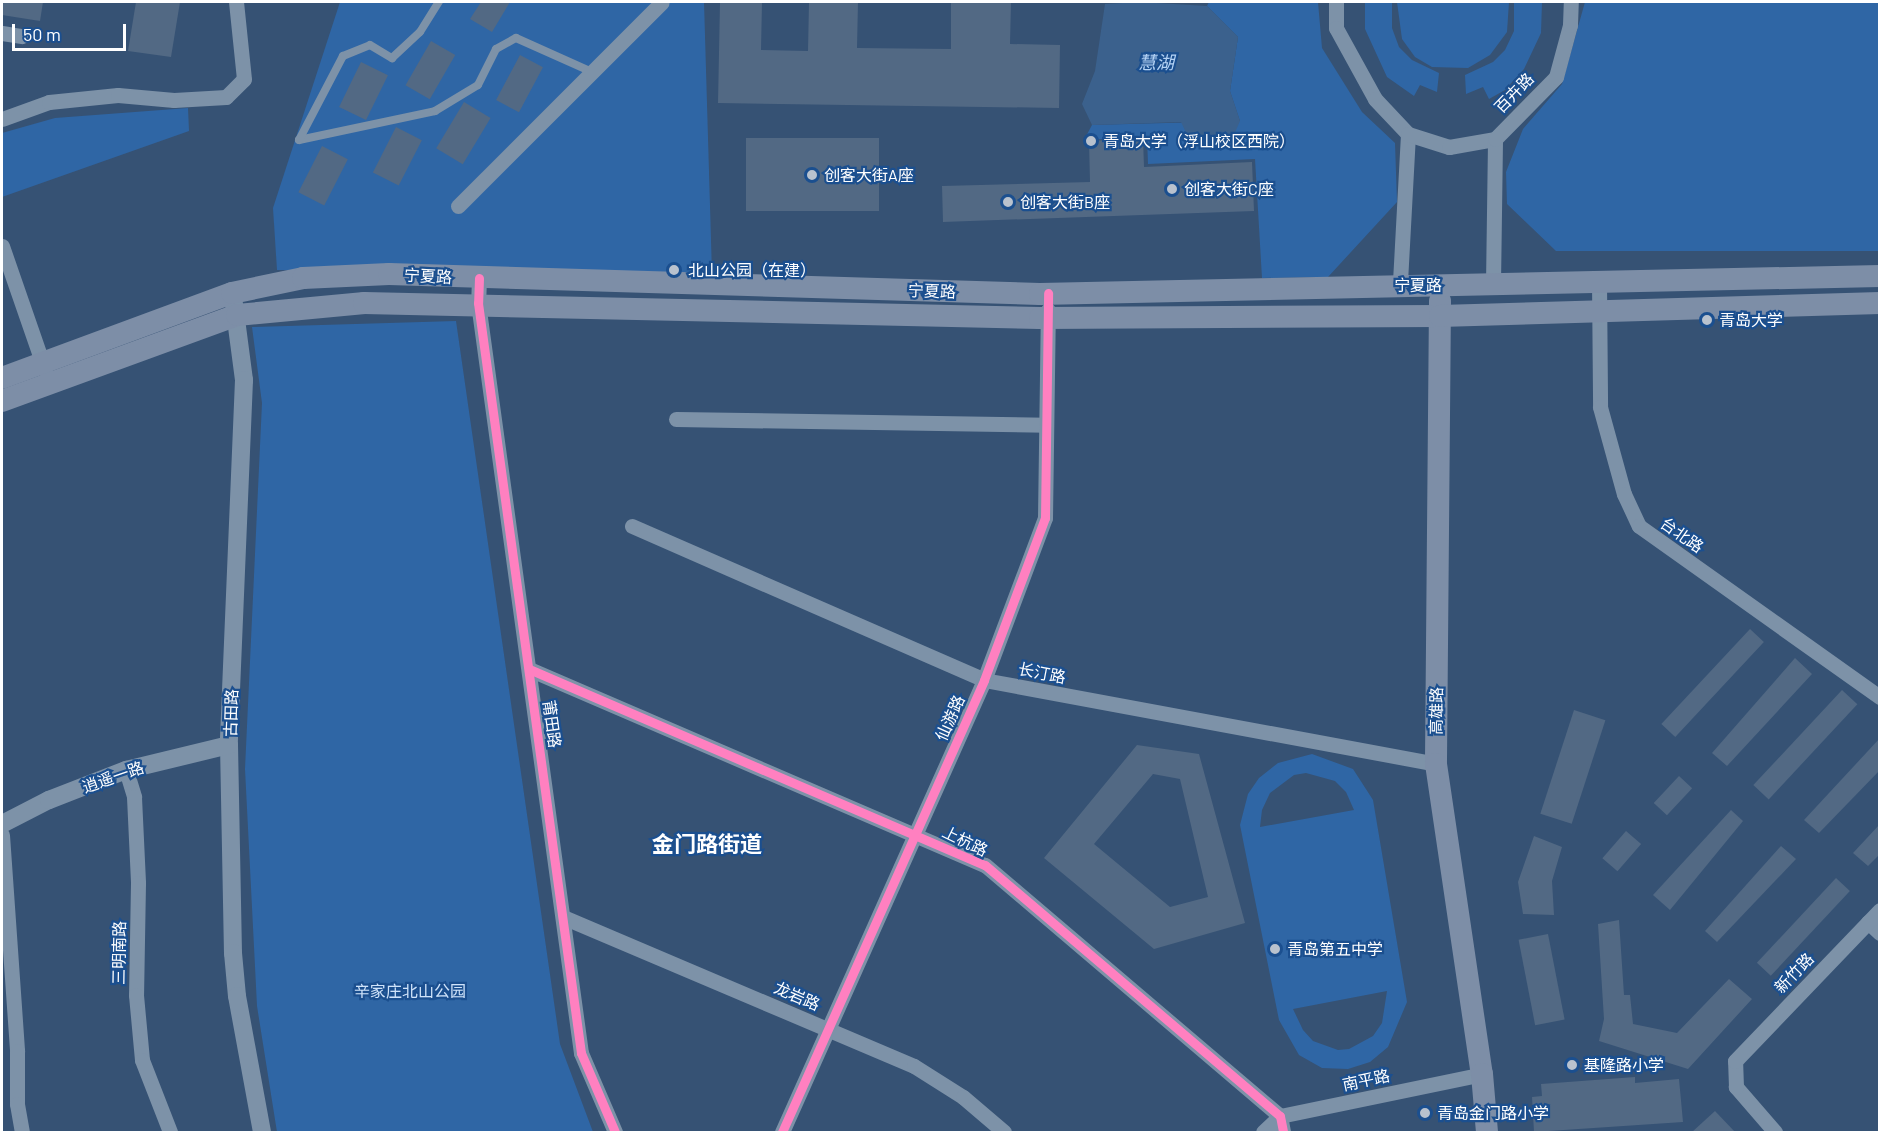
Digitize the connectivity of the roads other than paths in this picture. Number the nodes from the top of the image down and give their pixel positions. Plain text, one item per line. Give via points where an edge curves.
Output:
1 (236, 2) edge
2 (439, 2) edge
3 (662, 2) edge
4 (1336, 2) edge
5 (1571, 2) edge
6 (2, 33) edge
7 (22, 36) dead end
8 (592, 72) junction
9 (2, 119) edge
10 (1408, 134) junction
11 (1495, 139) junction
12 (458, 207) dead end
13 (2, 246) edge
14 (1880, 276) edge
15 (7, 278) edge
16 (479, 278) junction
17 (1599, 281) junction
18 (1400, 284) junction
19 (1492, 285) junction
20 (1439, 286) junction
21 (232, 293) junction
22 (1048, 293) junction
23 (478, 303) junction
24 (1880, 303) edge
25 (1599, 312) junction
26 (237, 315) junction
27 (1440, 316) junction
28 (1049, 317) junction
29 (45, 372) junction
30 (2, 378) edge
31 (2, 401) edge
32 (676, 418) dead end
33 (1046, 425) junction
34 (632, 526) dead end
35 (529, 669) junction
36 (984, 680) junction
37 (1880, 697) edge
38 (230, 745) junction
39 (1436, 764) junction
40 (126, 770) junction
41 (2, 824) edge
42 (914, 833) junction
43 (2, 835) edge
44 (1880, 910) edge
45 (562, 917) junction
46 (1868, 922) junction
47 (1880, 933) edge
48 (826, 1028) junction
49 (1482, 1074) junction
50 (1280, 1116) junction
51 (22, 1132) edge
52 (170, 1132) edge
53 (262, 1132) edge
54 (615, 1132) edge
55 (782, 1132) edge
56 (1004, 1132) edge
57 (1263, 1132) edge
58 (1283, 1132) edge
59 (1487, 1132) edge
60 (1775, 1132) edge

1 - 9 street via 244,79 226,97 174,100 118,95 49,102
2 - 8 lane via 420,32 392,58 370,45 343,56 299,140 435,111 478,85 496,49 516,38
3 - 8 street
4 - 10 street, 百卉路 via 1336,28 1375,99
5 - 11 street, 百卉路 via 1570,25 1556,77
6 - 7 street
8 - 12 street
10 - 11 street, 百卉路 via 1449,147
10 - 18 street
11 - 19 street, 百卉路
13 - 15 street
14 - 17 main road, 宁夏路
15 - 29 street
16 - 21 main road, 宁夏路 via 389,274 303,278
16 - 22 main road, 宁夏路
16 - 23 street, 莆田路
17 - 19 main road, 宁夏路
17 - 25 street, 台北路
18 - 20 main road, 宁夏路
18 - 22 main road, 宁夏路
19 - 20 main road, 宁夏路
20 - 27 main road, 高雄路
21 - 26 street, 古田路
21 - 29 main road, 宁夏路
22 - 28 street, 仙游路
23 - 26 main road, 宁夏路 via 364,303
23 - 28 main road, 宁夏路
23 - 35 street, 莆田路
24 - 25 main road, 宁夏路
25 - 27 main road, 宁夏路
25 - 37 street, 台北路 via 1600,407 1624,494 1639,526
26 - 29 main road, 宁夏路
26 - 38 street, 古田路 via 244,380
27 - 28 main road, 宁夏路
27 - 39 main road, 高雄路
28 - 33 street, 仙游路
29 - 30 main road, 宁夏路
29 - 31 main road, 宁夏路
32 - 33 street
33 - 36 street, 仙游路 via 1045,518
34 - 36 street, 长汀路
35 - 42 street, 上杭路
35 - 45 street, 莆田路
36 - 39 street, 长汀路
36 - 42 street, 仙游路
38 - 40 street, 逍遥一路
38 - 53 street, 古田路 via 237,996
39 - 49 main road, 高雄路
40 - 41 street, 逍遥一路 via 49,800
40 - 52 street, 三明南路 via 134,797 138,883 136,995 142,1060
42 - 48 street, 仙游路
42 - 50 street, 上杭路 via 985,865
43 - 51 street via 17,1104
44 - 46 street, 新竹路
45 - 48 street, 龙岩路
45 - 54 street, 莆田路 via 581,1053
46 - 47 street
46 - 60 street, 新竹路 via 1735,1061 1736,1086
48 - 55 street, 仙游路
48 - 56 street, 龙岩路 via 914,1066 963,1096
49 - 50 street, 南平路
49 - 59 main road, 高雄路
50 - 57 street
50 - 58 street

